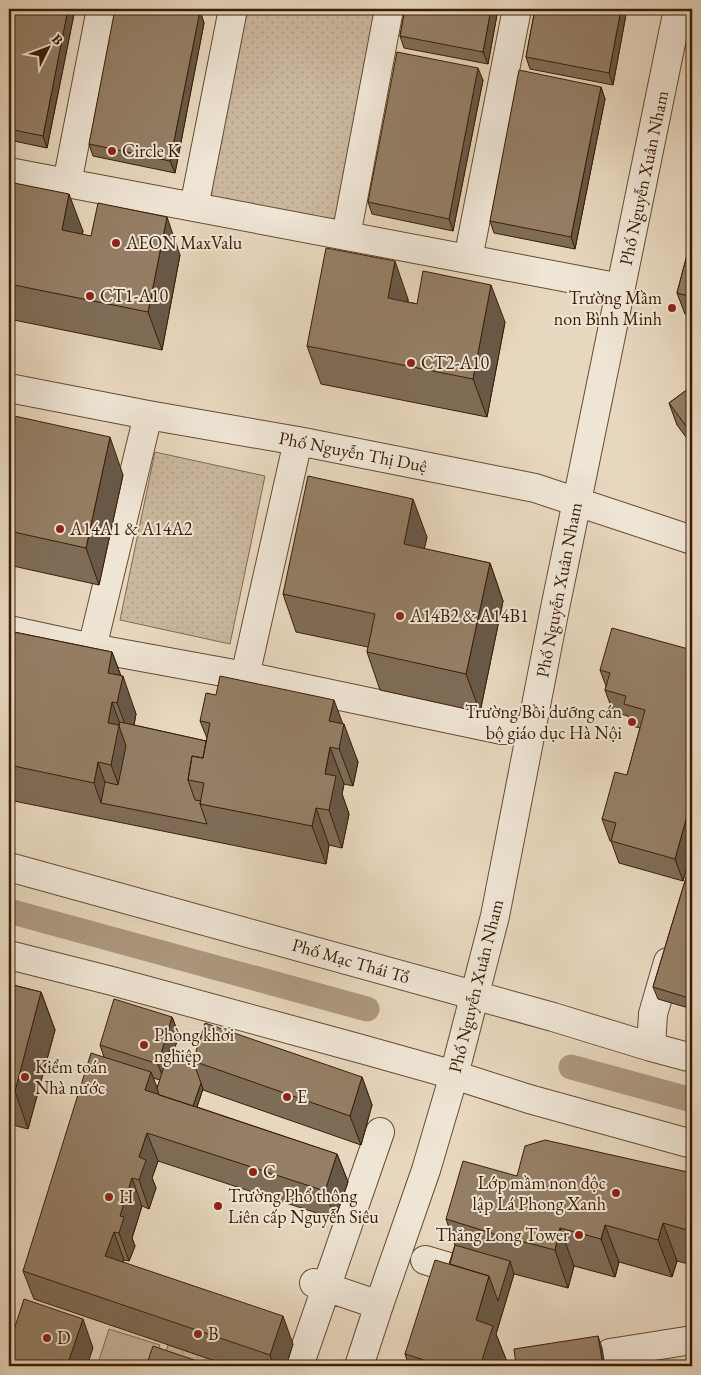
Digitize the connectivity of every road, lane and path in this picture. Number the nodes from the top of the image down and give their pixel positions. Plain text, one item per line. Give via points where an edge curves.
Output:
1 (101, 9) edge
2 (233, 9) edge
3 (389, 9) edge
4 (517, 9) edge
5 (678, 9) edge
6 (9, 172) edge
7 (67, 183) junction
8 (194, 207) junction
9 (346, 236) junction
10 (468, 259) junction
11 (621, 288) junction
12 (9, 388) edge
13 (148, 415) junction
14 (298, 441) junction
15 (577, 502) junction
16 (692, 540) edge
17 (9, 630) edge
18 (92, 648) junction
19 (245, 676) junction
20 (531, 730) junction
21 (9, 867) edge
22 (674, 940) edge
23 (9, 955) edge
24 (475, 996) junction
25 (651, 1047) junction
26 (692, 1058) edge
27 (454, 1075) junction
28 (380, 1132) dead end
29 (692, 1144) edge
30 (425, 1260) dead end
31 (489, 1279) edge
32 (320, 1285) junction
33 (379, 1305) junction
34 (692, 1340) edge
35 (299, 1366) edge
36 (360, 1366) edge
37 (612, 1366) edge

1 - 7 street
2 - 8 street
3 - 9 street
4 - 10 street
5 - 11 street, Phố Nguyễn Xuân Nham
6 - 7 street
7 - 8 street
8 - 9 street
9 - 10 street
10 - 11 street
11 - 15 street, Phố Nguyễn Xuân Nham
12 - 13 street, Phố Nguyễn Thị Duệ
13 - 14 street, Phố Nguyễn Thị Duệ
13 - 18 street
14 - 15 street, Phố Nguyễn Thị Duệ via 535,488
14 - 19 street
15 - 16 street, Phố Nguyễn Thị Duệ
15 - 20 street, Phố Nguyễn Xuân Nham
17 - 18 street
18 - 19 street
19 - 20 street via 502,730
20 - 24 street, Phố Nguyễn Xuân Nham via 495,916
21 - 24 street, Phố Mạc Thái Tổ
22 - 25 street via 653,1014
23 - 27 street
24 - 25 street, Phố Mạc Thái Tổ
24 - 27 street, Phố Nguyễn Xuân Nham
25 - 26 street, Phố Mạc Thái Tổ
27 - 29 street
27 - 33 street, Phố Nguyễn Xuân Nham via 426,1170
28 - 32 street via 361,1164
30 - 31 street
32 - 33 street
32 - 35 street
33 - 36 street, Phố Nguyễn Xuân Nham
34 - 37 street via 610,1353

